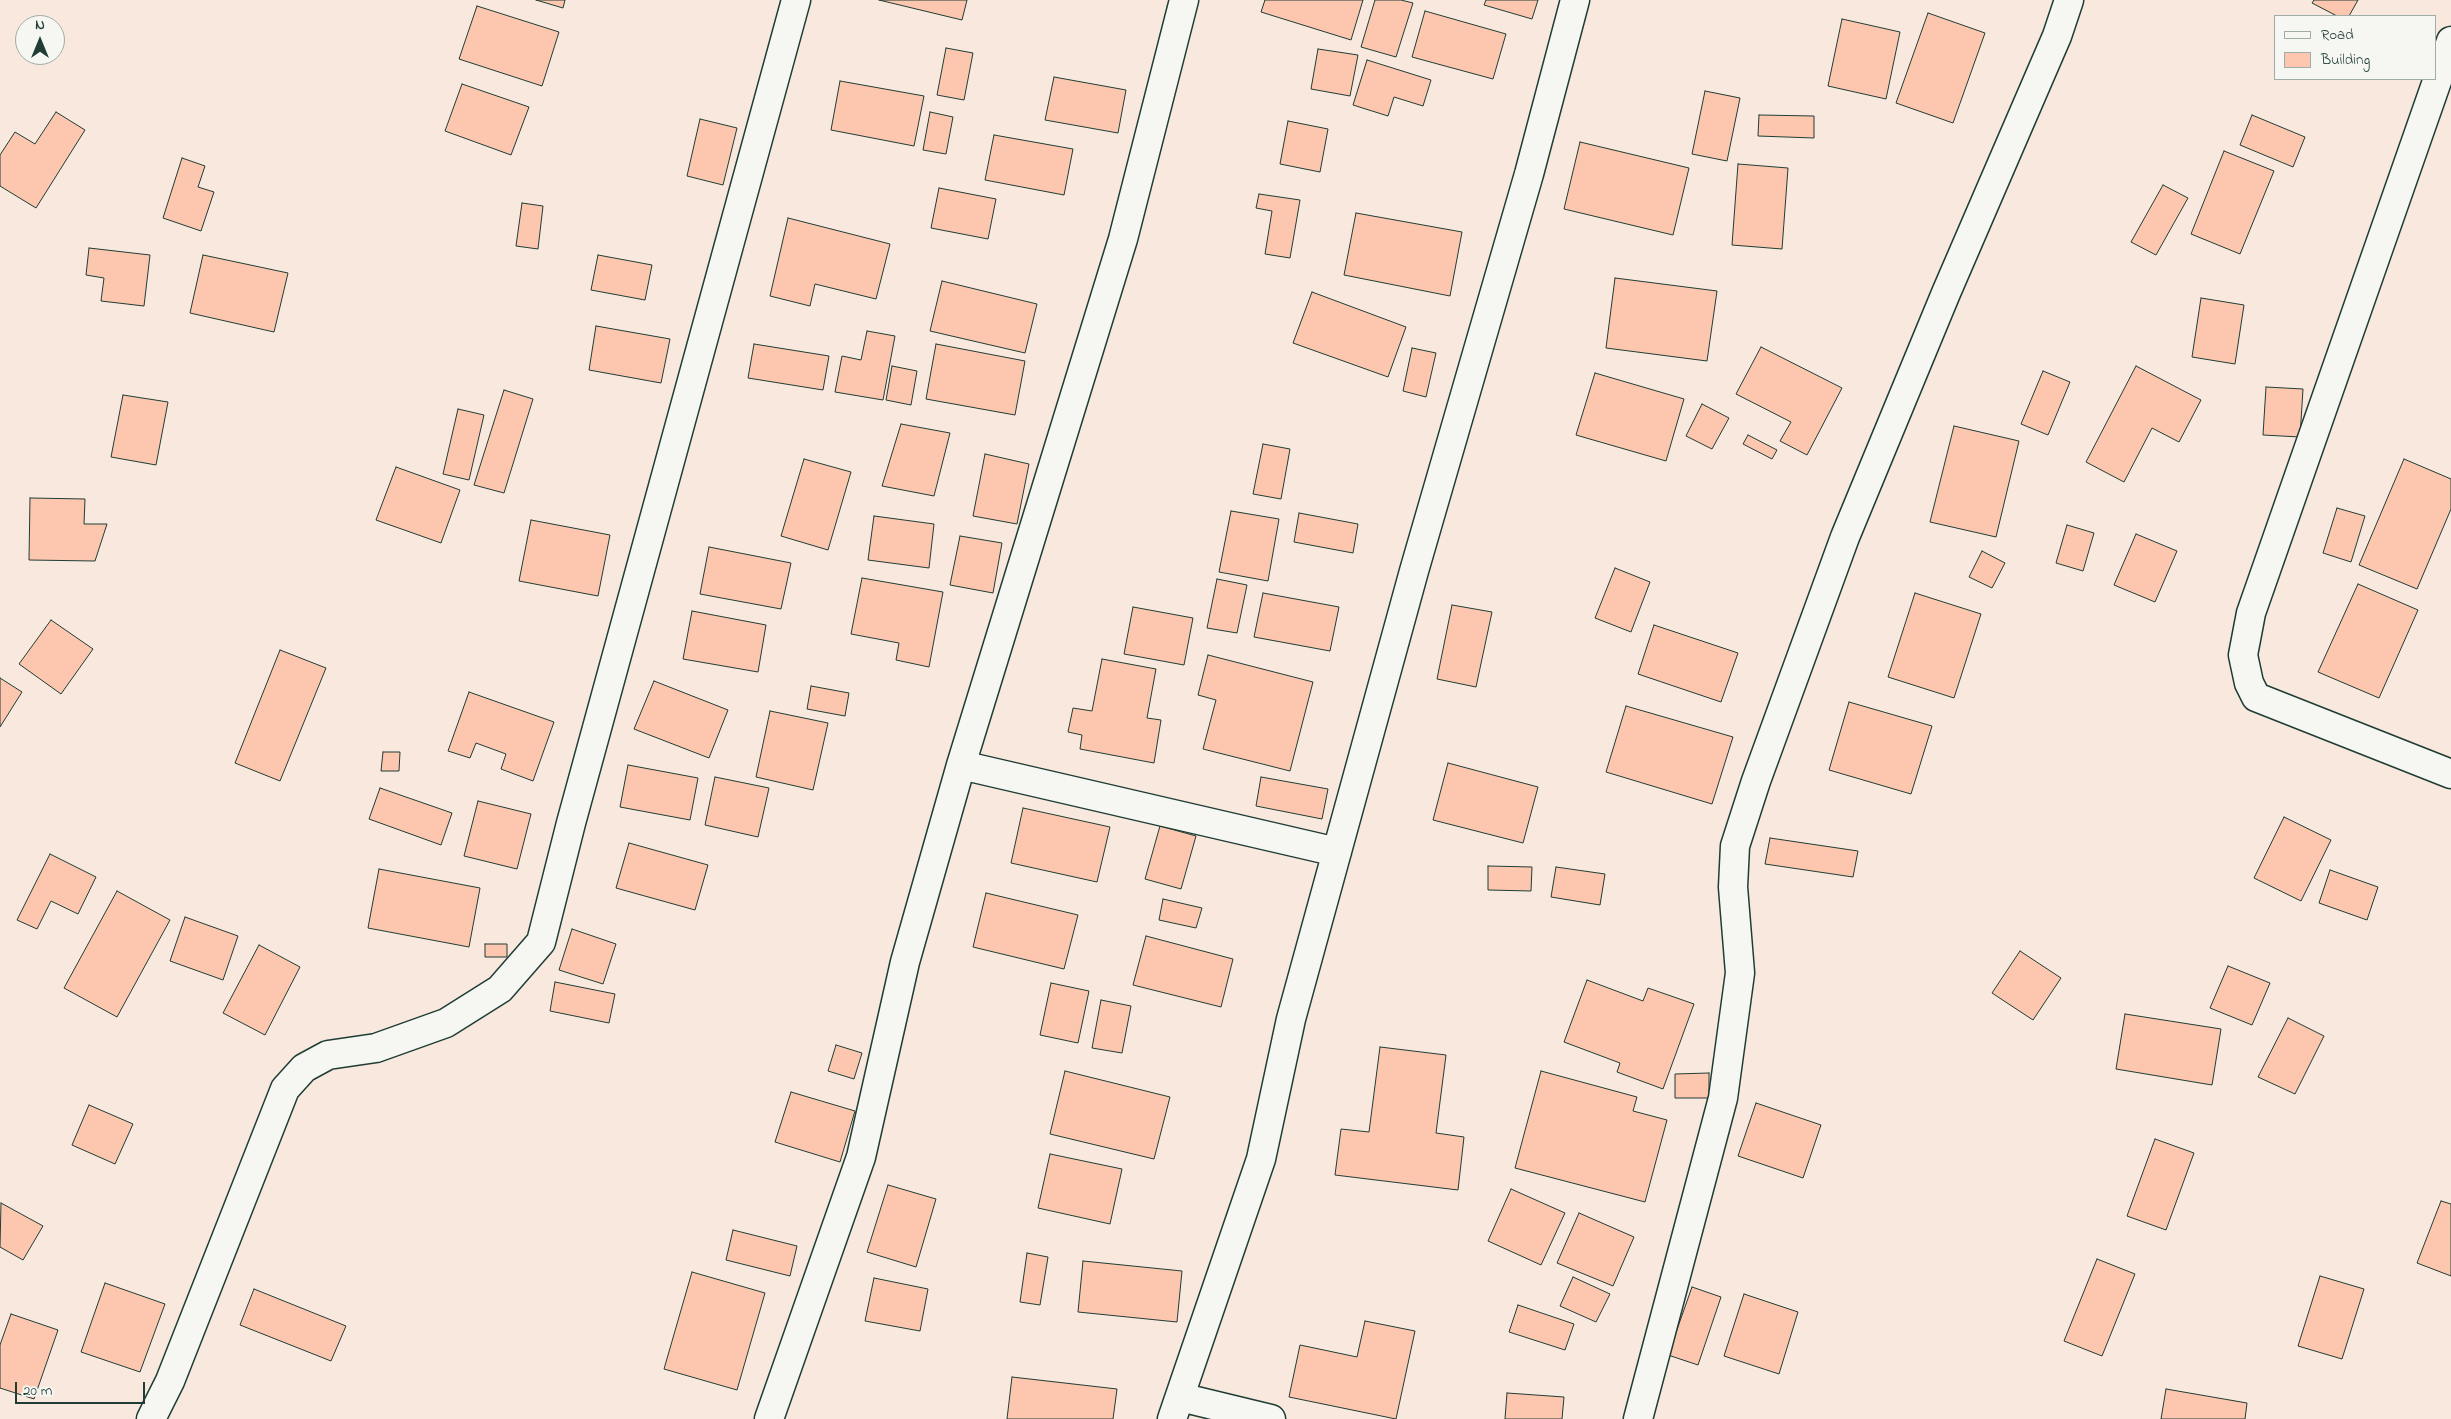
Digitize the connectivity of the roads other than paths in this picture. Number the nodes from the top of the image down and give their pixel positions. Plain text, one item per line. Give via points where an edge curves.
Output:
1 (796, 0) edge
2 (1184, 0) edge
3 (1575, 0) edge
4 (2069, 0) edge
5 (2451, 41) edge
6 (961, 765) junction
7 (2451, 774) edge
8 (1337, 852) junction
9 (1176, 1408) edge
10 (151, 1419) edge
11 (768, 1419) edge
12 (1271, 1419) edge
13 (1638, 1419) edge

1 - 10 street via 540,942 500,989 446,1023 376,1048 328,1056 304,1068 285,1089 173,1372
2 - 6 street via 1123,239
3 - 8 street via 1529,174
4 - 13 street via 2057,36 1845,537 1735,846 1733,887 1740,973 1723,1098
5 - 7 street via 2251,613 2243,655 2249,683 2256,697
6 - 8 street
6 - 11 street via 905,962 861,1157
8 - 9 street via 1291,1019 1261,1159
9 - 12 street

